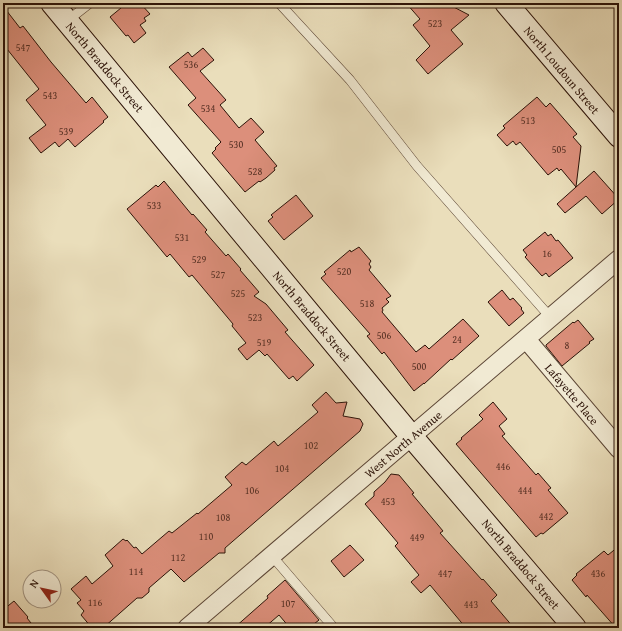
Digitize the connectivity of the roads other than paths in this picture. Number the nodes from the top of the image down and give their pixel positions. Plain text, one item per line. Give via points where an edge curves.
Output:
1 (52, 3) edge
2 (90, 3) edge
3 (279, 3) edge
4 (506, 3) edge
5 (67, 22) junction
6 (619, 136) edge
7 (619, 259) edge
8 (551, 318) junction
9 (526, 340) junction
10 (412, 437) junction
11 (619, 449) edge
12 (272, 556) junction
13 (187, 628) edge
14 (334, 628) edge
15 (575, 628) edge

1 - 5 street, North Braddock Street
2 - 5 lane
3 - 8 lane via 350,80 417,166
4 - 6 street, North Loudoun Street
5 - 10 street, North Braddock Street
7 - 8 street, West North Avenue
8 - 9 street, West North Avenue
9 - 10 street, West North Avenue
9 - 11 street, Lafayette Place
10 - 12 street, West North Avenue
10 - 15 street, North Braddock Street
12 - 13 street, West North Avenue
12 - 14 lane

